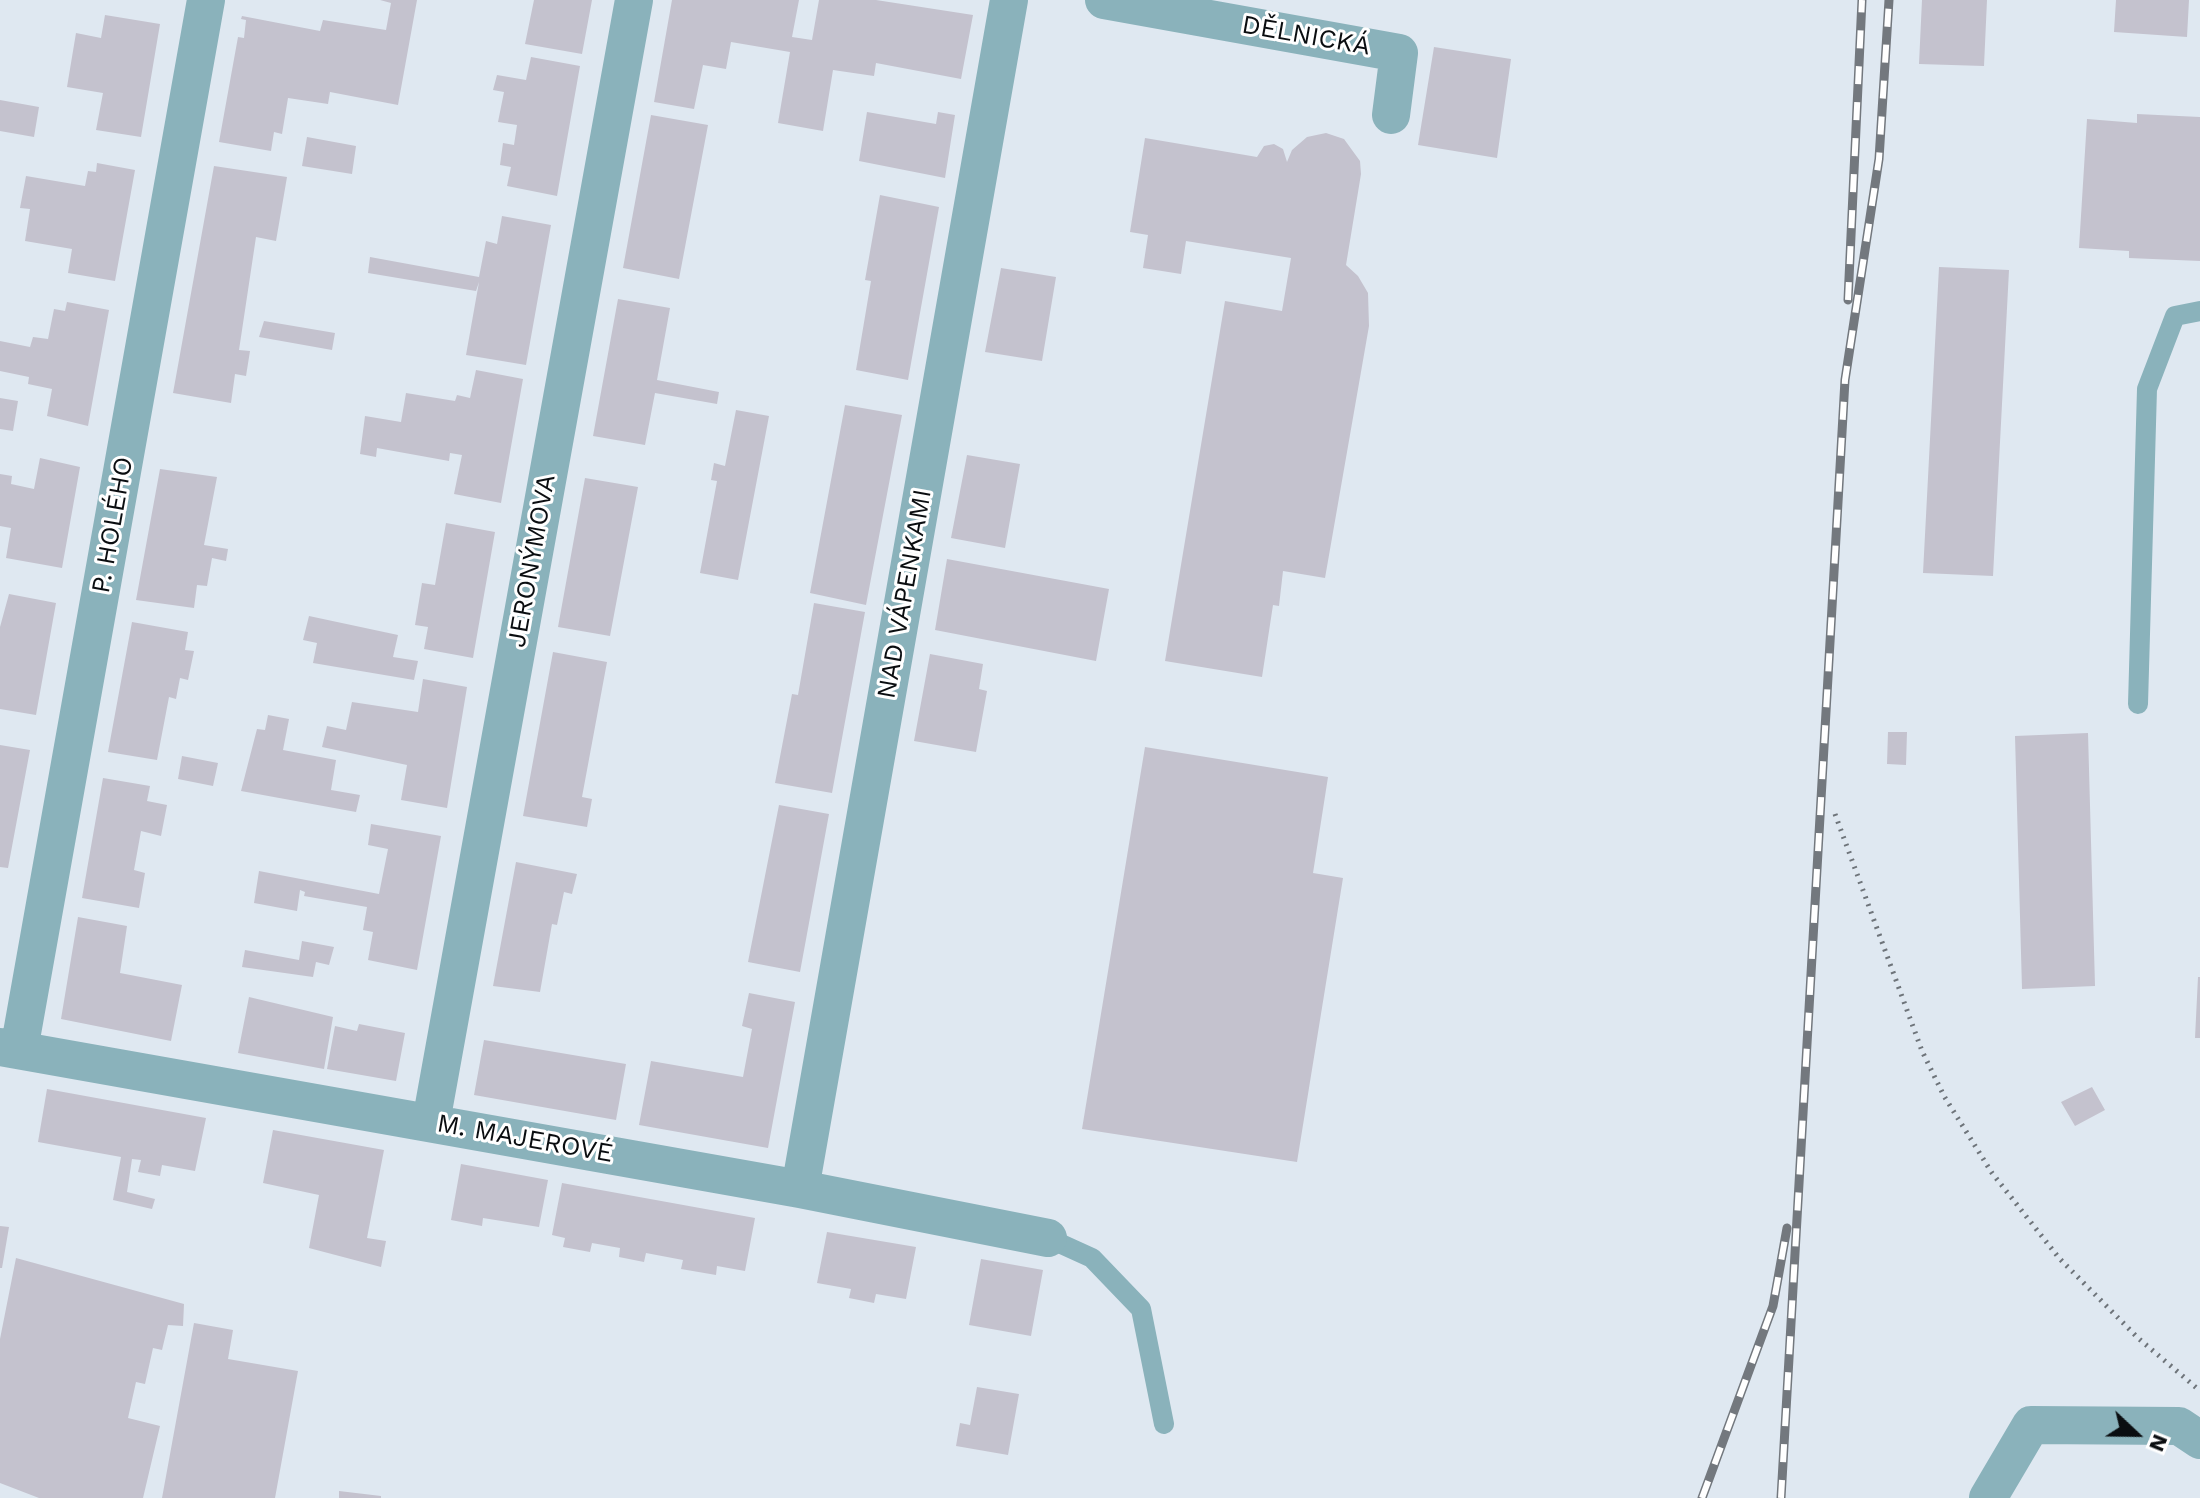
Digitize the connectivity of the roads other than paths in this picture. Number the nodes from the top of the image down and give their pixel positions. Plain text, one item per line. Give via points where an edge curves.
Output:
1 (206, 0) edge
2 (634, 0) edge
3 (1009, 0) edge
4 (1104, 0) edge
5 (1391, 115) dead end
6 (2200, 311) edge
7 (2138, 704) dead end
8 (9, 1048) edge
9 (431, 1122) junction
10 (800, 1189) junction
11 (1048, 1238) joint
12 (1164, 1424) dead end
13 (2200, 1440) edge
14 (1988, 1498) edge

1 - 8 street, P. HOLÉHO
2 - 9 street, JERONÝMOVA
3 - 10 street, NAD VÁPENKAMI
4 - 5 street, DĚLNICKÁ via 1399,53
6 - 7 lane via 2175,316 2147,389
8 - 9 street, M. MAJEROVÉ
9 - 10 street, M. MAJEROVÉ
10 - 11 street, M. MAJEROVÉ
11 - 12 lane via 1092,1258 1141,1309
13 - 14 street via 2179,1426 2031,1425

